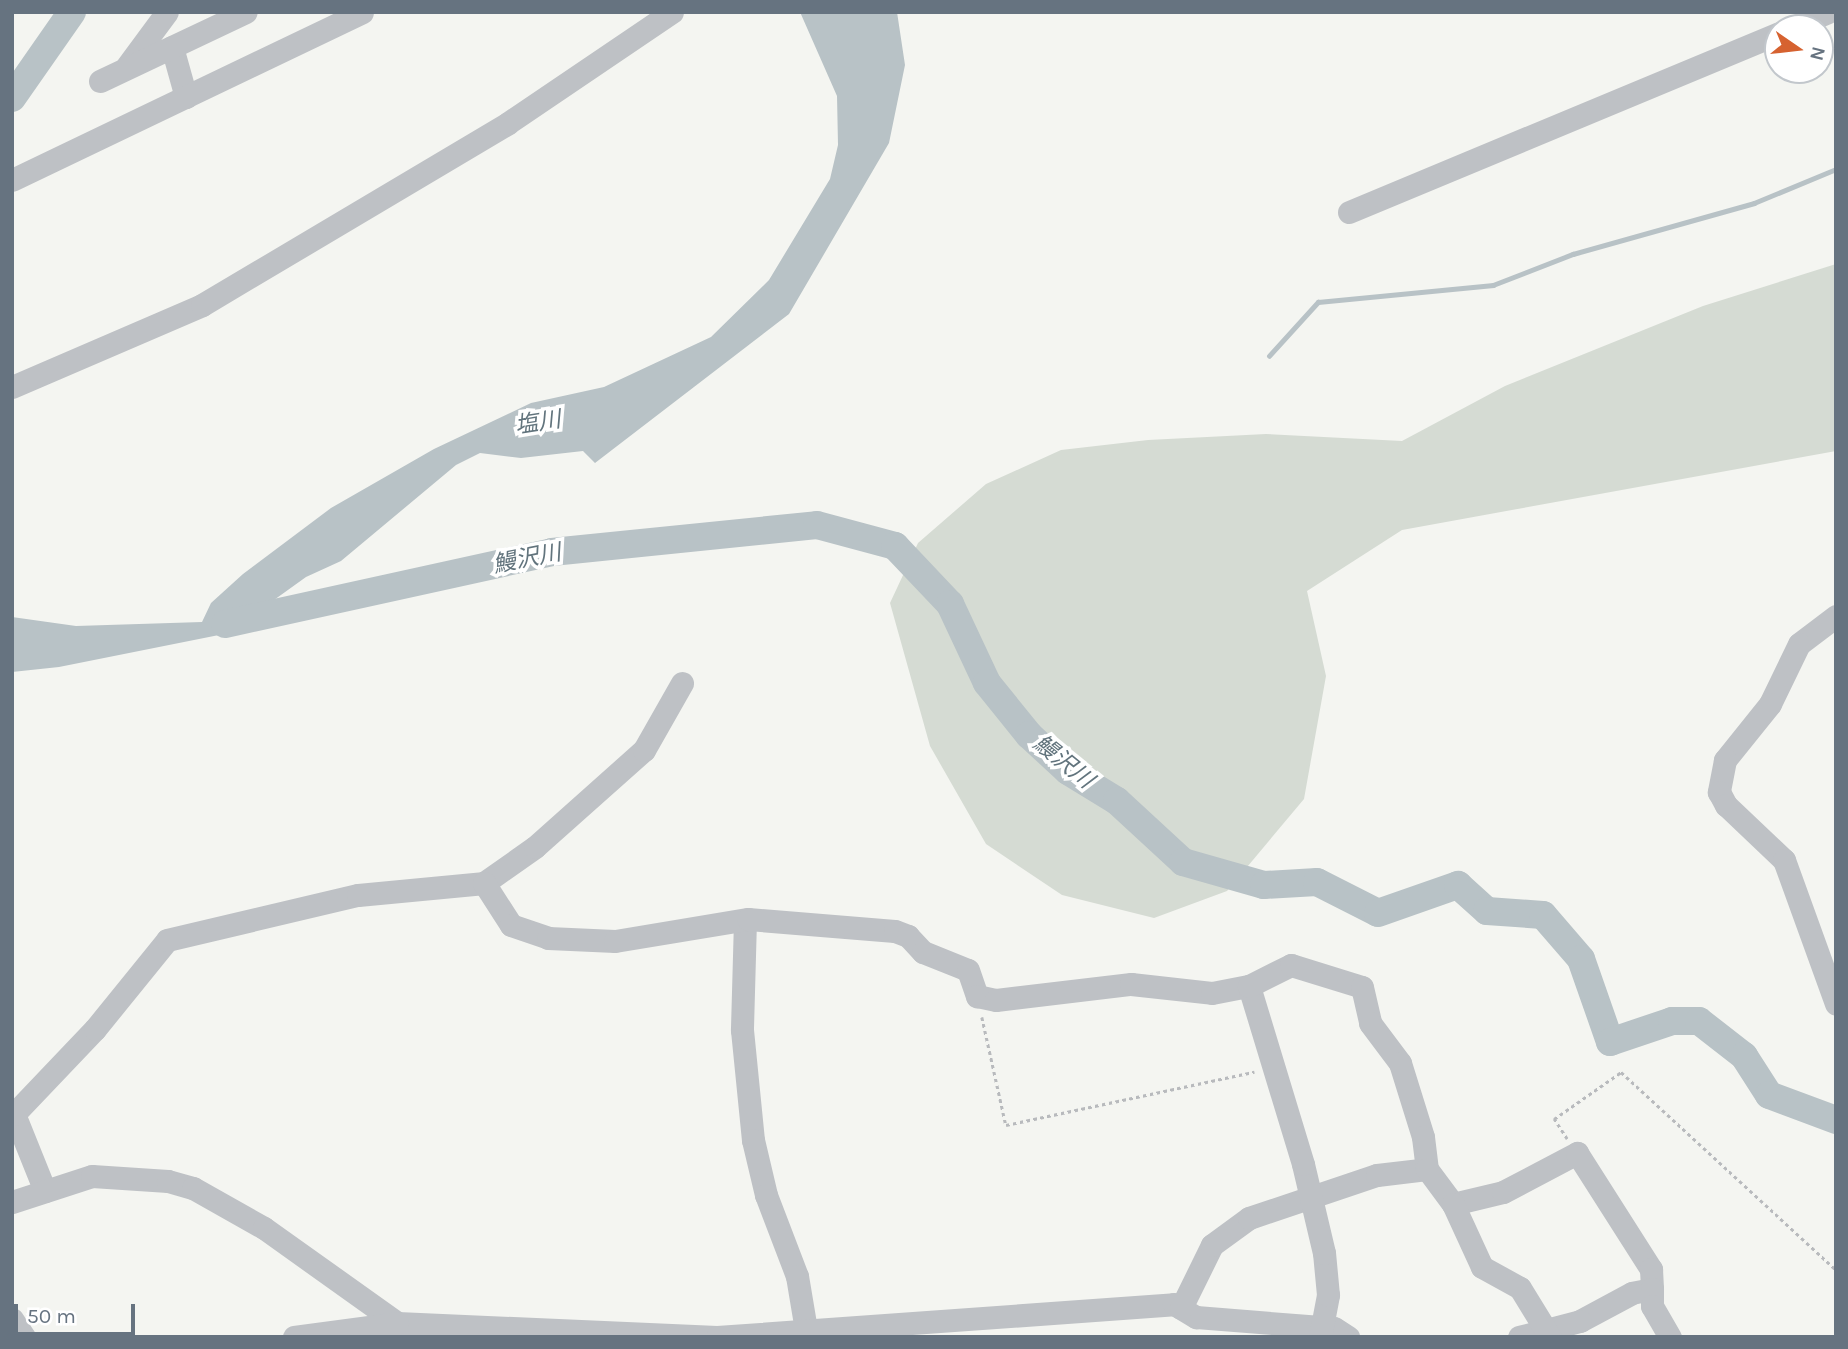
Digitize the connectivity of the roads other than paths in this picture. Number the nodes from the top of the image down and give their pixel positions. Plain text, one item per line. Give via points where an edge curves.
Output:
1 (167, 12) edge
2 (246, 12) edge
3 (362, 12) edge
4 (672, 12) edge
5 (1764, 39) edge
6 (172, 47) junction
7 (124, 70) junction
8 (100, 81) dead end
9 (186, 97) junction
10 (12, 180) edge
11 (1349, 212) dead end
12 (12, 387) edge
13 (1836, 616) edge
14 (682, 683) dead end
15 (484, 883) junction
16 (745, 919) junction
17 (1250, 986) junction
18 (1836, 1004) edge
19 (1427, 1169) junction
20 (45, 1191) junction
21 (1311, 1197) junction
22 (12, 1202) edge
23 (1453, 1204) junction
24 (1652, 1289) junction
25 (12, 1320) edge
26 (1193, 1320) edge
27 (397, 1323) junction
28 (806, 1330) junction
29 (1321, 1333) edge
30 (1548, 1333) edge
31 (24, 1337) edge
32 (293, 1337) edge
33 (1348, 1337) edge
34 (1519, 1337) edge
35 (1670, 1337) edge

1 - 7 street
2 - 6 street
3 - 9 street
4 - 12 street via 508,122 202,304
5 - 11 street
6 - 7 street
6 - 9 street
7 - 8 street
9 - 10 street
13 - 18 street via 1799,644 1770,704 1725,760 1719,792 1726,806 1784,860
14 - 15 street via 645,750 535,847
15 - 16 street via 511,925 548,938 615,941
15 - 20 street via 358,895 167,940 95,1029 14,1114
16 - 17 street via 895,931 908,936 923,952 968,970 977,996 996,1000 1131,984 1212,993
16 - 28 street via 742,1030 753,1140 766,1195 797,1276
17 - 19 street via 1291,965 1362,987 1370,1023 1400,1063 1423,1137
17 - 21 street
19 - 21 street via 1377,1175
19 - 23 street
20 - 22 street
20 - 27 street via 92,1175 168,1181 194,1188 264,1228
21 - 26 street via 1249,1218 1212,1245
21 - 29 street via 1328,1295
23 - 24 street via 1503,1192 1577,1153 1651,1269
23 - 30 street via 1482,1267 1520,1288
24 - 30 street via 1632,1293
24 - 35 street via 1652,1306
25 - 31 street
26 - 28 street via 1174,1304
26 - 29 street
27 - 28 street via 718,1337
27 - 32 street
29 - 33 street via 1334,1328
30 - 34 street

